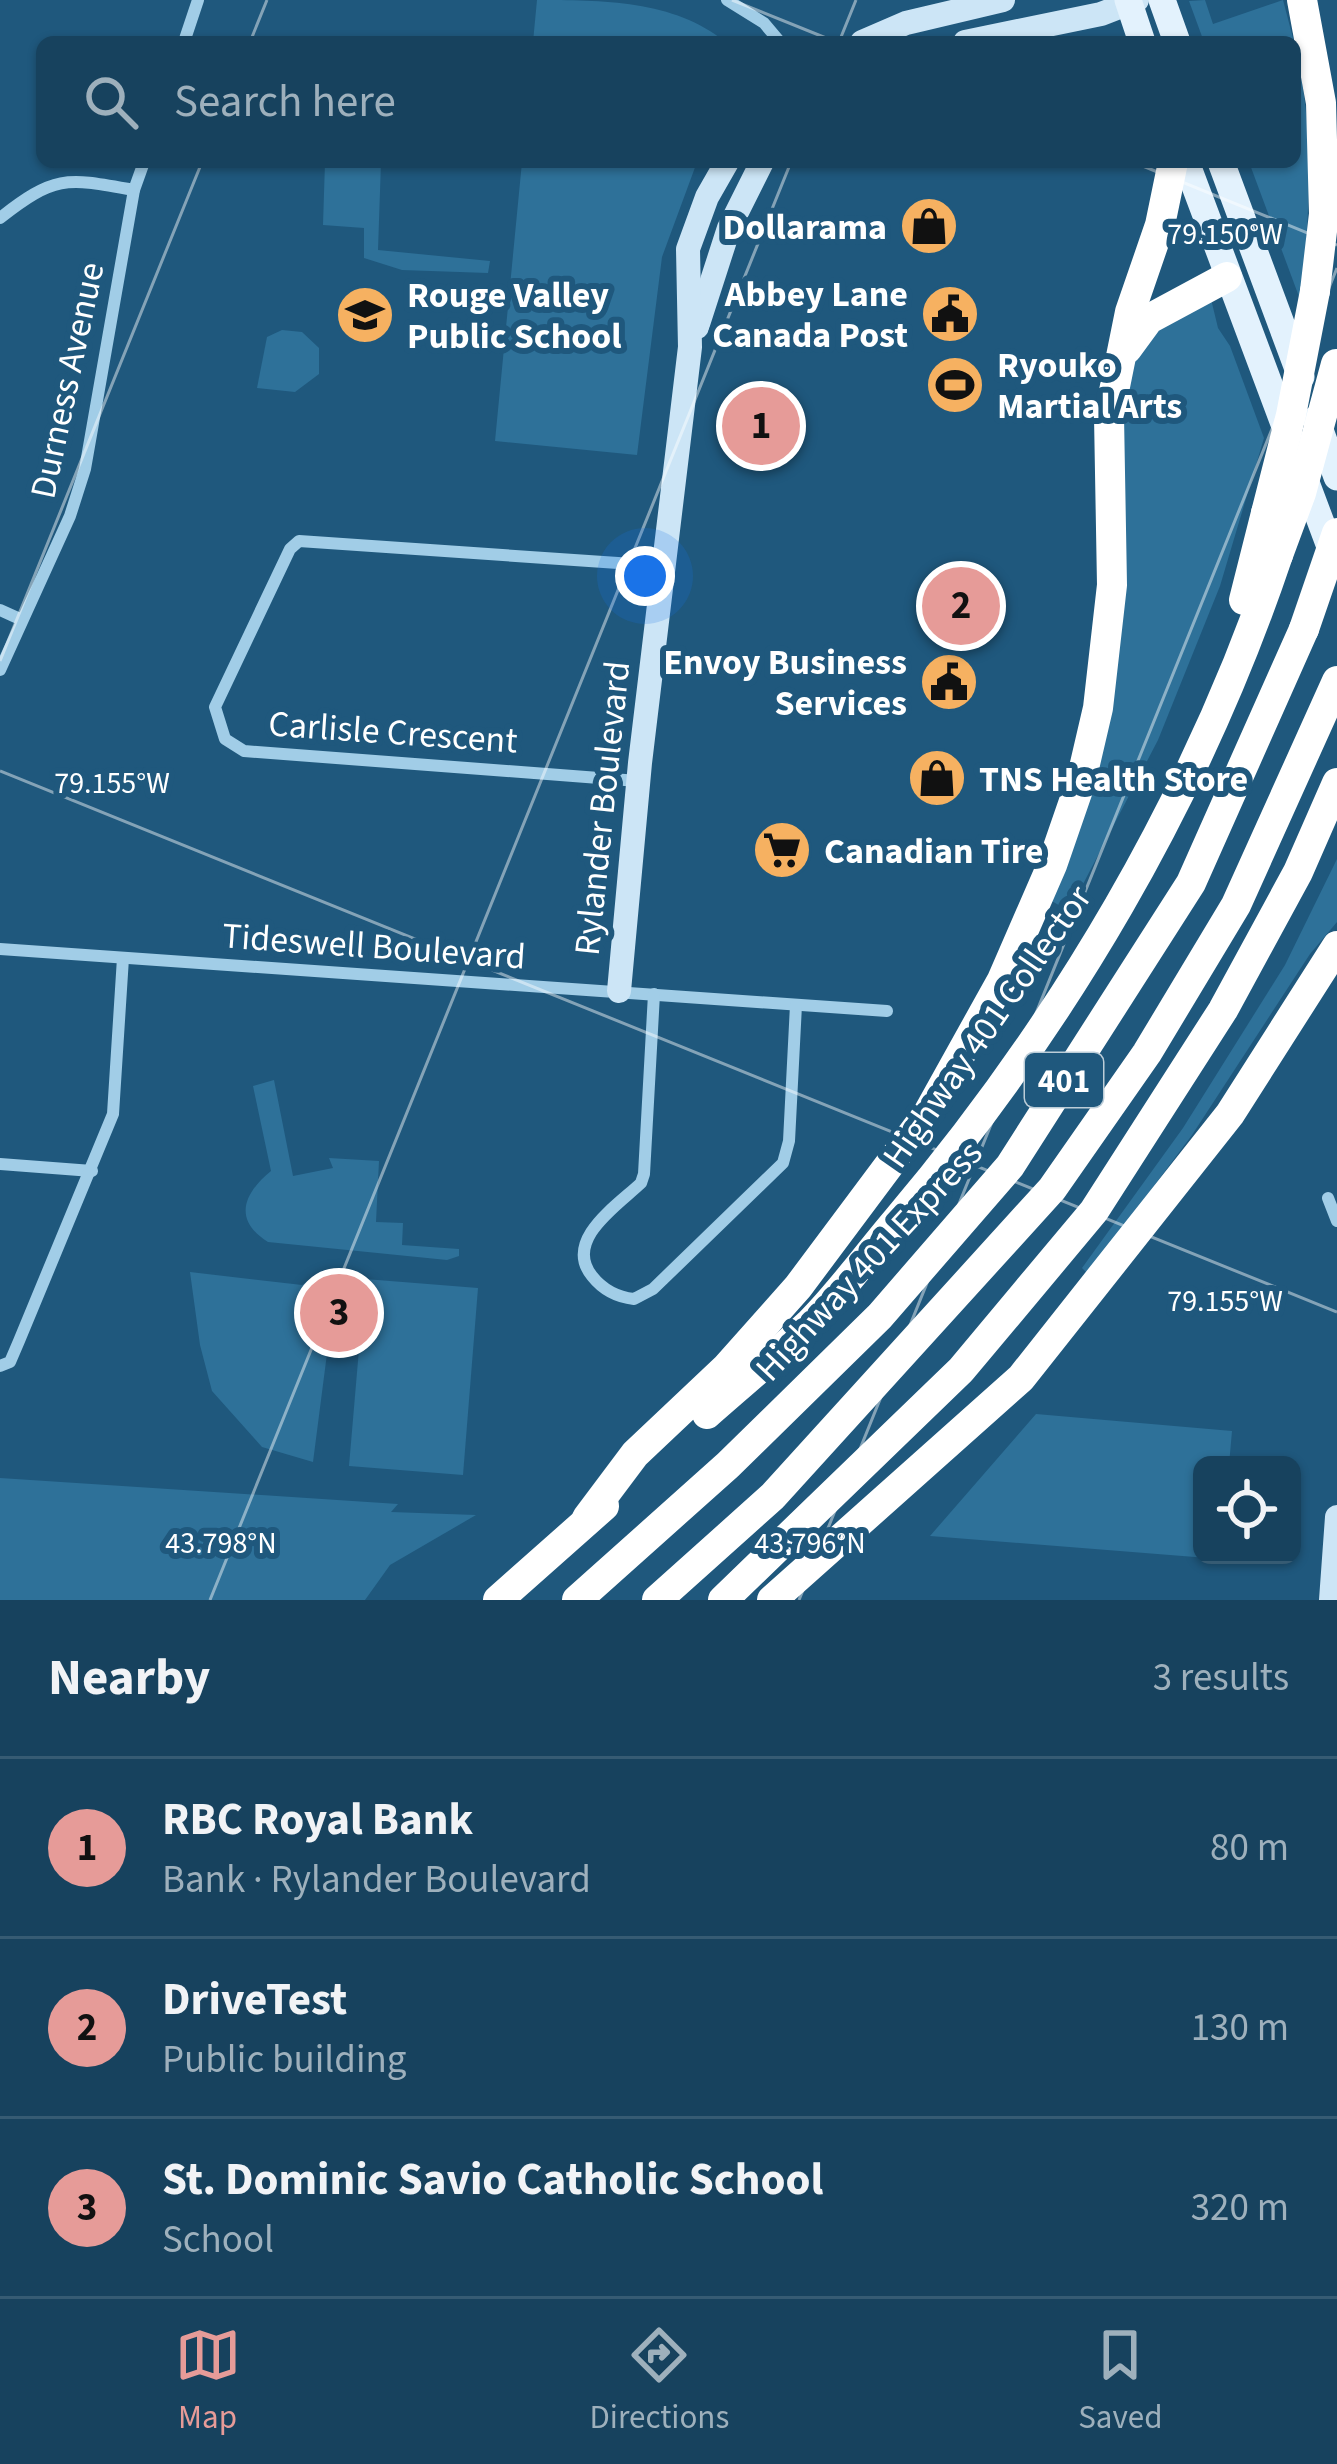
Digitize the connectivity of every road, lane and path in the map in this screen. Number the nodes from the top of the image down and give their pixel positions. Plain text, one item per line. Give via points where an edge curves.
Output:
1 (198, 0) edge
2 (727, 0) edge
3 (1003, 0) edge
4 (1162, 0) edge
5 (1302, 0) edge
6 (1131, 1) edge
7 (186, 36) edge
8 (776, 36) edge
9 (876, 36) edge
10 (994, 36) edge
11 (1140, 36) edge
12 (1176, 36) edge
13 (142, 168) edge
14 (724, 168) edge
15 (760, 168) edge
16 (1172, 168) edge
17 (1188, 168) edge
18 (1223, 168) edge
19 (134, 190) junction
20 (0, 218) edge
21 (1259, 263) junction
22 (1227, 277) junction
23 (690, 346) junction
24 (1120, 358) junction
25 (1337, 362) edge
26 (1337, 477) edge
27 (1337, 533) edge
28 (1337, 564) edge
29 (662, 566) junction
30 (0, 610) edge
31 (20, 619) junction
32 (0, 670) edge
33 (1335, 686) edge
34 (639, 782) junction
35 (1337, 783) edge
36 (1185, 785) junction
37 (1337, 946) edge
38 (0, 949) edge
39 (123, 958) junction
40 (619, 991) junction
41 (654, 994) junction
42 (796, 1004) junction
43 (886, 1011) dead end
44 (0, 1164) edge
45 (92, 1171) junction
46 (1328, 1198) dead end
47 (1337, 1222) edge
48 (0, 1366) edge
49 (587, 1517) junction
50 (1337, 1517) edge
51 (498, 1600) edge
52 (577, 1600) edge
53 (657, 1600) edge
54 (723, 1600) edge
55 (772, 1600) edge
56 (1331, 1600) edge

1 - 7 street
2 - 8 street
3 - 9 street
4 - 12 main road
5 - 36 highway, bridge via 1322,103 1324,214 1315,291 1236,632
6 - 10 street
6 - 11 main road
13 - 19 street, Durness Avenue
14 - 23 street, Rylander Boulevard via 688,249
15 - 23 street, Rylander Boulevard via 729,228
16 - 24 highway
17 - 22 main road
18 - 21 main road
19 - 20 street via 57,183
19 - 31 street, Durness Avenue via 85,469
21 - 22 main road
21 - 26 main road
22 - 24 highway via 1149,319
22 - 28 main road
23 - 29 street, Rylander Boulevard
24 - 49 highway via 1109,416 1112,585 1098,708 1082,781 1002,980 928,1113 798,1287 635,1454
25 - 36 highway, Highway 401 Collector / 401, bridge via 1245,652
27 - 52 highway, Highway 401 Express / 401, bridge via 1304,628 1191,884 1010,1166 880,1316
29 - 34 street, Rylander Boulevard
29 - 34 street, Carlisle Crescent via 299,541 215,707 225,739 244,751
30 - 31 street
31 - 32 street, Durness Avenue
33 - 53 highway, 401 via 1236,905 1148,1053 1052,1189 773,1496
34 - 40 street, Rylander Boulevard
35 - 54 highway, 401 via 1223,1010 1094,1211 961,1370
36 - 49 highway, Highway 401 Collector / 401 via 1083,968 956,1150 811,1322
37 - 55 highway via 1230,1114 1021,1378
38 - 39 street, Tideswell Boulevard
39 - 40 street, Tideswell Boulevard
39 - 45 street via 112,1114
40 - 41 street, Tideswell Boulevard
41 - 42 street, Tideswell Boulevard
41 - 42 street via 644,1174 584,1248 597,1282 634,1299 783,1163
42 - 43 street, Tideswell Boulevard
44 - 45 street
45 - 48 street via 10,1361
46 - 47 street
49 - 51 highway, Highway 401 Collector / 401
50 - 56 street

